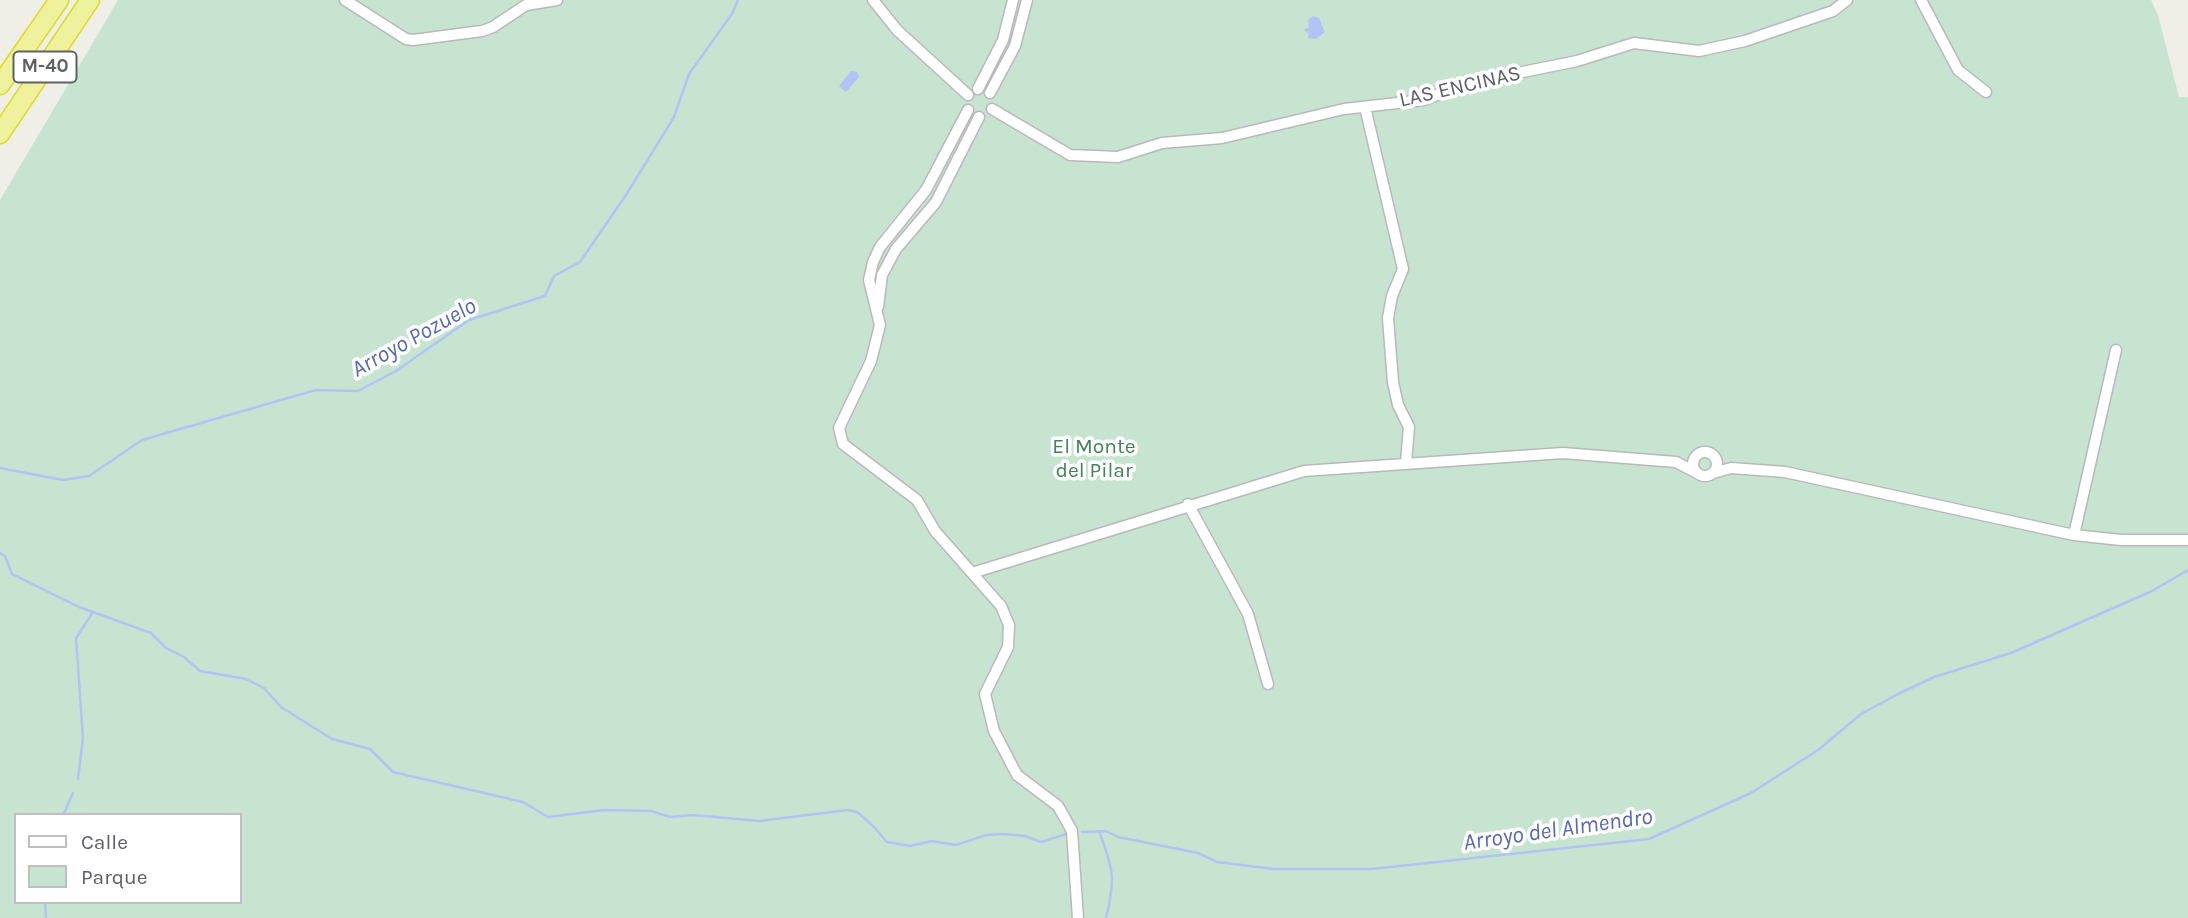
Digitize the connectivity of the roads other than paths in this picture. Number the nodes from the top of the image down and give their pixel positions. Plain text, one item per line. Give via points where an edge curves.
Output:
1 (59, 0) edge
2 (90, 0) edge
3 (345, 0) edge
4 (556, 0) edge
5 (873, 0) edge
6 (1013, 0) edge
7 (1027, 0) edge
8 (1847, 0) edge
9 (1921, 0) edge
10 (0, 85) edge
11 (978, 89) junction
12 (1986, 92) dead end
13 (990, 93) junction
14 (968, 96) junction
15 (1365, 107) junction
16 (992, 109) junction
17 (968, 110) junction
18 (979, 117) junction
19 (0, 134) edge
20 (878, 311) junction
21 (2116, 350) dead end
22 (1697, 455) junction
23 (1714, 457) junction
24 (1406, 461) junction
25 (1676, 462) junction
26 (1731, 468) junction
27 (1695, 472) junction
28 (1713, 473) junction
29 (1188, 504) junction
30 (2074, 536) junction
31 (2188, 540) edge
32 (972, 573) junction
33 (1268, 684) dead end
34 (1078, 918) edge

1 - 10 highway, M-40
2 - 19 highway, M-40
3 - 4 street via 413,40 482,31 526,5
5 - 14 street via 897,30
6 - 11 street via 1003,40
7 - 13 street via 1014,46
8 - 15 street, LAS ENCINAS via 1833,11 1745,41 1699,51 1634,43 1577,61 1468,83 1424,100
9 - 12 street via 1958,70
11 - 13 street
11 - 14 street
13 - 16 street
14 - 17 street
15 - 16 street, LAS ENCINAS via 1222,138 1162,143 1118,157 1070,155
15 - 24 street via 1404,269 1388,318 1393,382 1409,427
16 - 18 street
17 - 18 street
17 - 20 street via 926,190 873,262 869,280
18 - 20 street via 936,202 896,249 882,275
20 - 32 street via 880,325 871,361 839,428 843,444 917,500 935,531
21 - 30 street
22 - 23 street via 1706,452
22 - 25 street
22 - 27 street
23 - 26 street
23 - 28 street
24 - 25 street via 1563,453
24 - 29 street via 1304,471
25 - 27 street
26 - 28 street
26 - 30 street via 1785,472
27 - 28 street via 1706,477
29 - 32 street
29 - 33 street via 1248,614
30 - 31 street
32 - 34 street via 1001,606 1009,625 1008,647 985,694 994,731 1017,775 1058,806 1072,831

